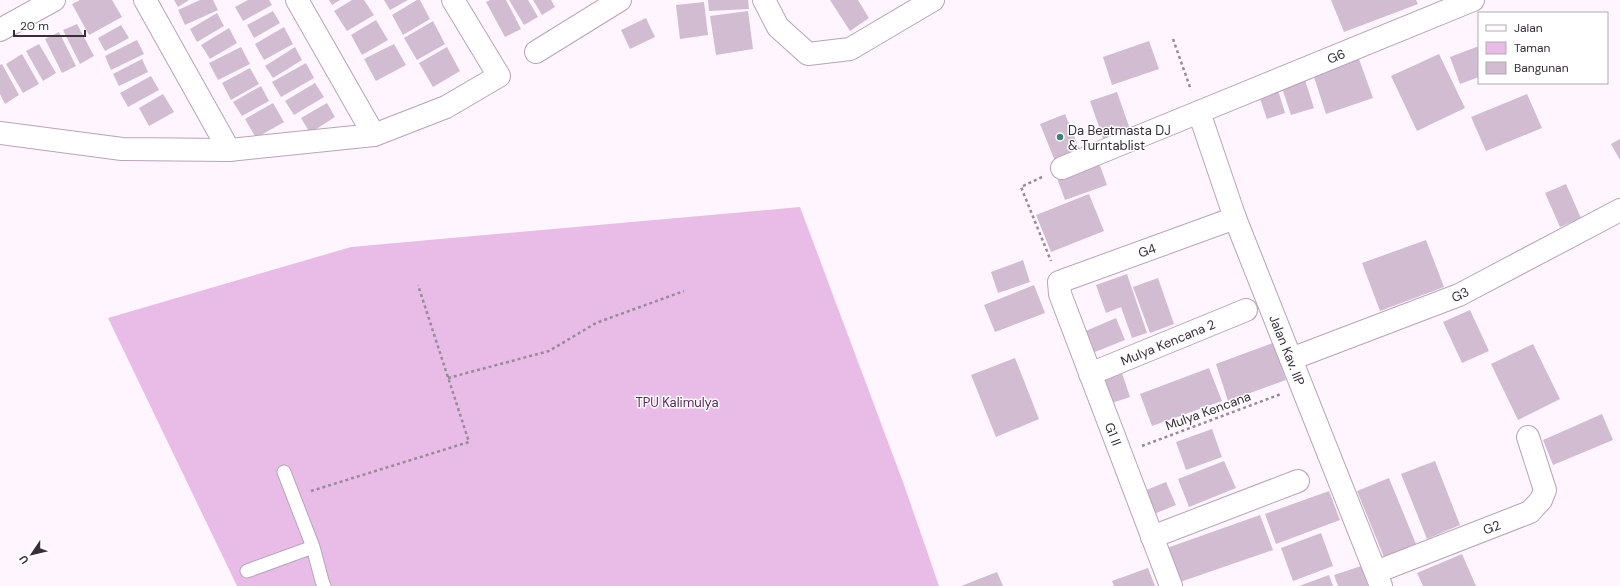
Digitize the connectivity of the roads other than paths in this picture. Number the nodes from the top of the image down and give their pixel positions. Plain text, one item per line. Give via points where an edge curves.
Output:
1 (54, 0) edge
2 (145, 0) edge
3 (298, 0) edge
4 (453, 0) edge
5 (620, 0) edge
6 (764, 0) edge
7 (933, 0) edge
8 (1473, 0) edge
9 (0, 30) edge
10 (536, 52) dead end
11 (1199, 112) junction
12 (0, 133) edge
13 (374, 135) junction
14 (229, 150) junction
15 (1062, 168) road end
16 (1620, 210) edge
17 (1235, 218) junction
18 (1059, 282) joint
19 (1246, 310) dead end
20 (1291, 359) junction
21 (1090, 374) junction
22 (1528, 437) dead end
23 (284, 472) dead end
24 (1298, 481) dead end
25 (1152, 536) junction
26 (313, 547) junction
27 (247, 571) dead end
28 (1378, 579) edge
29 (324, 586) edge
30 (1171, 586) edge

1 - 9 street
2 - 14 street
3 - 13 street
4 - 13 street via 498,76 446,107
5 - 10 street
6 - 7 street via 778,27 808,54 850,49
8 - 11 street, G6
11 - 15 street, G6
11 - 17 street, Jalan Kav. IIP
12 - 14 street via 122,149
13 - 14 street
16 - 20 street, G3 via 1459,294
17 - 18 street, G4
17 - 20 street, Jalan Kav. IIP
18 - 21 street, G1 II via 1060,294
19 - 21 street, Mulya Kencana 2
20 - 28 street, Jalan Kav. IIP
21 - 25 street, G1 II
22 - 28 street, G2 via 1545,490 1541,500 1530,512
23 - 26 lane
24 - 25 street
25 - 30 street, G1 II
26 - 27 lane
26 - 29 lane

